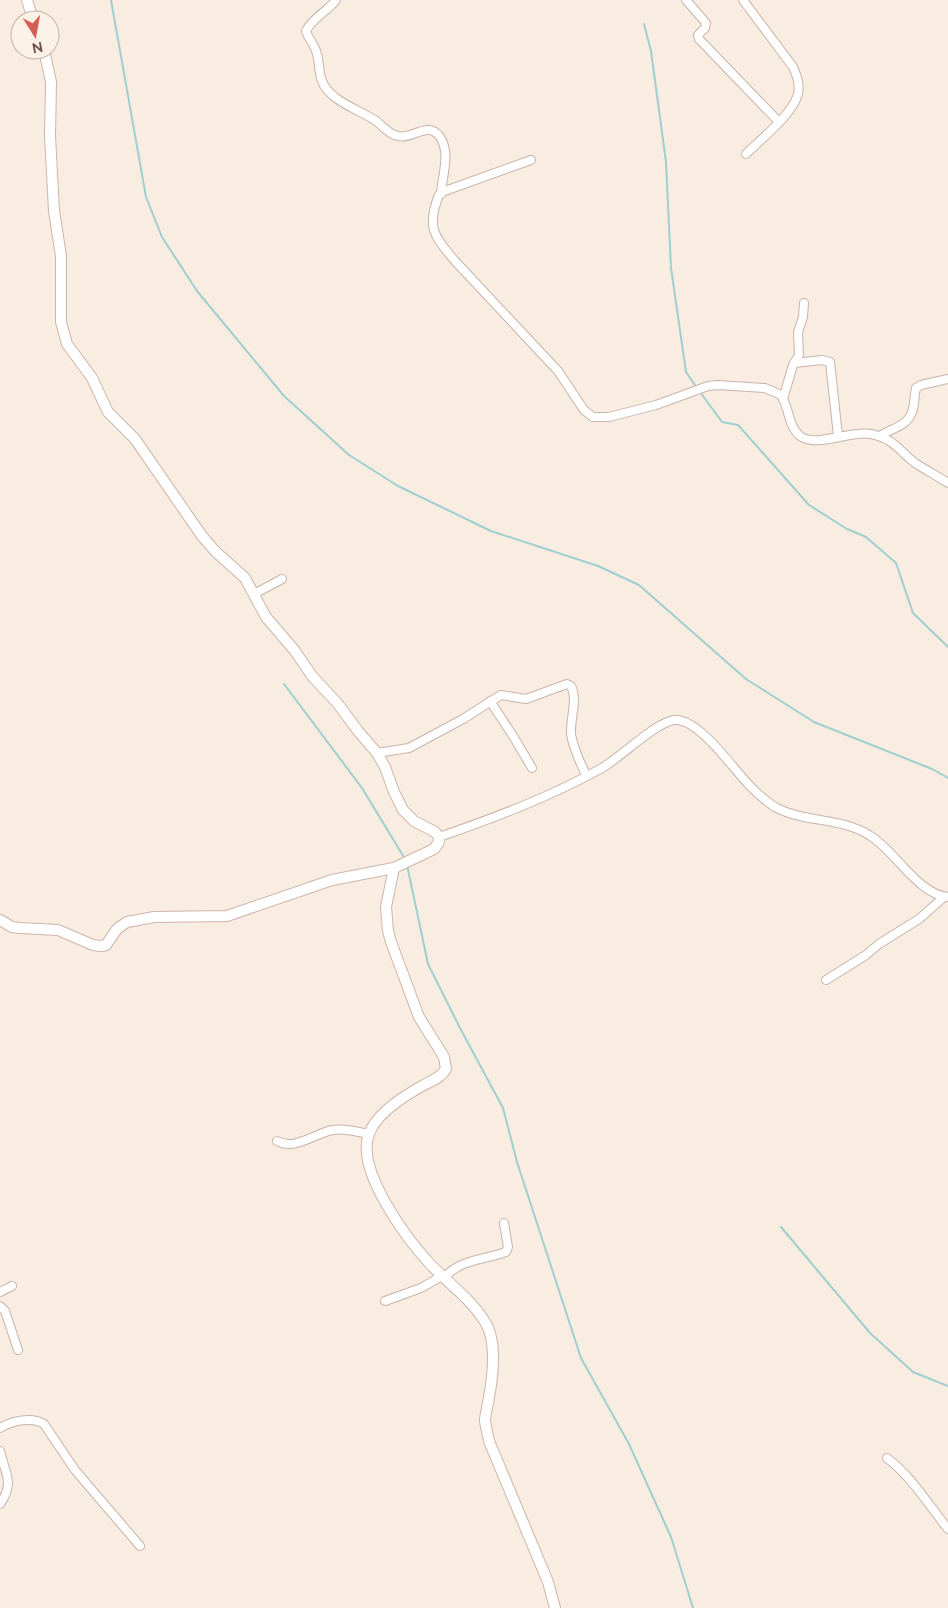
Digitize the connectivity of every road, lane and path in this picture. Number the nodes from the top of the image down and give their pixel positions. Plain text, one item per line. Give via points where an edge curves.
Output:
1 (336, 0) edge
2 (686, 0) edge
3 (743, 0) edge
4 (46, 60) edge
5 (778, 122) junction
6 (746, 154) dead end
7 (531, 160) dead end
8 (441, 194) junction
9 (804, 302) dead end
10 (794, 364) junction
11 (948, 379) edge
12 (784, 399) junction
13 (838, 436) junction
14 (880, 436) junction
15 (948, 483) edge
16 (282, 579) dead end
17 (254, 594) junction
18 (490, 701) junction
19 (378, 753) junction
20 (532, 768) dead end
21 (586, 775) junction
22 (438, 837) junction
23 (402, 864) junction
24 (946, 897) edge
25 (0, 920) edge
26 (826, 980) dead end
27 (369, 1134) junction
28 (277, 1141) dead end
29 (504, 1223) dead end
30 (443, 1277) junction
31 (12, 1286) dead end
32 (0, 1292) edge
33 (385, 1301) dead end
34 (0, 1306) edge
35 (18, 1350) dead end
36 (0, 1428) edge
37 (0, 1451) edge
38 (887, 1458) dead end
39 (0, 1504) edge
40 (948, 1528) edge
41 (140, 1546) dead end
42 (555, 1608) edge

1 - 8 street via 308,25 306,31 316,51 322,82 329,92 395,136 422,130 437,134 445,154
2 - 5 street via 706,23 698,35 699,39
3 - 5 street via 798,78 798,96
4 - 17 street via 51,82 53,195 61,256 60,322 65,339 92,378 108,412 135,439 202,536 240,572
5 - 6 street
7 - 8 street
8 - 12 street via 431,223 438,240 554,367 589,414 597,418 609,417 718,385 764,388 777,392
9 - 10 street via 798,332 799,355
10 - 12 street
10 - 13 street via 830,362
11 - 14 street via 916,388 910,416
12 - 13 street via 793,425 802,437 812,440
13 - 14 street via 861,433
14 - 15 street
16 - 17 street
17 - 19 street via 266,617
18 - 19 street via 409,748
18 - 20 street
18 - 21 street via 501,695 532,698 568,684 573,692 572,741
19 - 22 street via 403,810
21 - 22 street via 525,805
21 - 24 street via 669,722 683,721 713,743 742,778 768,802 789,812 862,830 879,842 918,882
22 - 23 street via 438,845 434,849
23 - 25 street via 332,880 227,916 135,920 122,925 110,942 101,946 58,930 12,927
23 - 27 street via 386,907 388,931 419,1017 444,1057 446,1069 440,1077 396,1103
24 - 26 street via 919,919
27 - 28 street via 336,1130 291,1144
27 - 30 street via 370,1172 375,1184 414,1244
29 - 30 street via 506,1252 466,1262
30 - 33 street
30 - 42 street via 477,1310 489,1328 493,1358 485,1423 489,1441 548,1582
31 - 32 street
34 - 35 street via 5,1311
36 - 41 street via 30,1420 44,1424 75,1470
37 - 39 street via 9,1482
38 - 40 street via 909,1478

